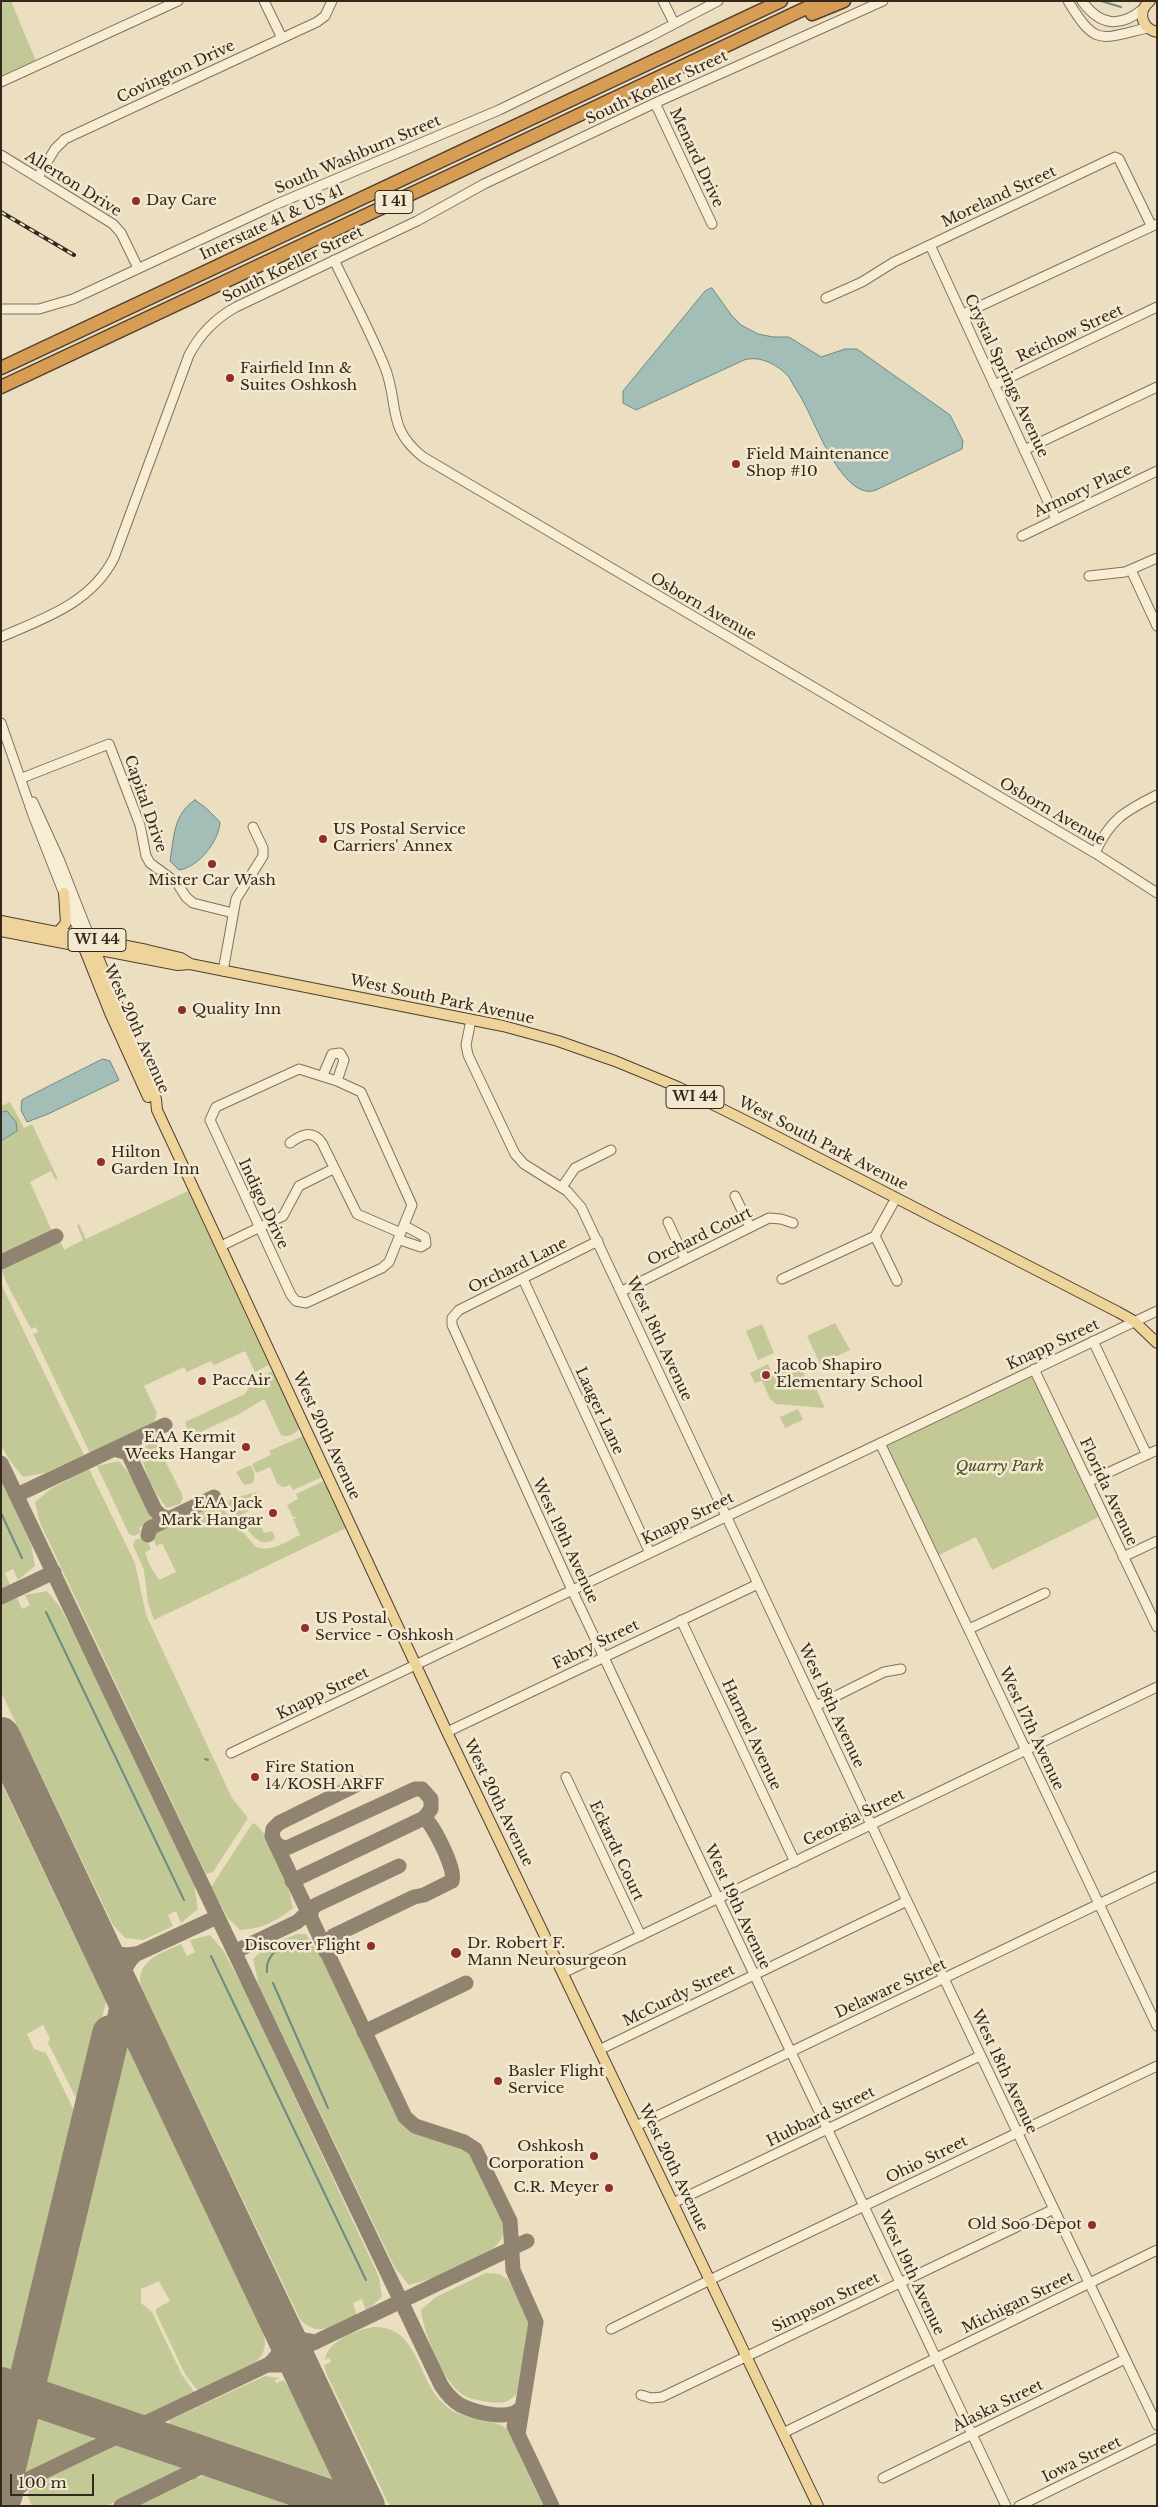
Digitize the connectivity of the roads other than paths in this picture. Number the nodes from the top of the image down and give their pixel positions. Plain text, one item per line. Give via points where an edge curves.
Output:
1 (178, 1) edge
2 (264, 1) edge
3 (332, 1) edge
4 (664, 1) edge
5 (718, 1) edge
6 (762, 1) edge
7 (781, 1) edge
8 (821, 1) edge
9 (844, 1) edge
10 (883, 1) edge
11 (1068, 1) edge
12 (1082, 1) edge
13 (1145, 4) edge
14 (787, 17) junction
15 (674, 23) junction
16 (1153, 32) edge
17 (282, 38) junction
18 (688, 45) junction
19 (1, 82) edge
20 (655, 103) junction
21 (1, 156) edge
22 (38, 177) junction
23 (712, 224) dead end
24 (1154, 224) edge
25 (930, 245) junction
26 (334, 260) junction
27 (138, 268) junction
28 (826, 298) dead end
29 (1157, 308) edge
30 (1, 309) edge
31 (963, 314) junction
32 (1, 368) edge
33 (994, 385) junction
34 (1, 387) edge
35 (1157, 387) edge
36 (1024, 450) junction
37 (1157, 472) edge
38 (1056, 519) junction
39 (1022, 536) dead end
40 (1157, 558) edge
41 (1131, 570) junction
42 (1089, 576) dead end
43 (1157, 626) edge
44 (1, 637) edge
45 (1, 722) edge
46 (22, 778) junction
47 (26, 791) junction
48 (1157, 795) edge
49 (253, 827) dead end
50 (1095, 853) junction
51 (64, 893) junction
52 (1157, 893) edge
53 (233, 913) junction
54 (1, 921) edge
55 (1, 931) edge
56 (58, 932) junction
57 (87, 943) junction
58 (122, 955) junction
59 (190, 964) junction
60 (223, 971) junction
61 (104, 974) junction
62 (471, 1020) junction
63 (323, 1076) junction
64 (337, 1081) junction
65 (157, 1110) junction
66 (290, 1143) dead end
67 (611, 1150) dead end
68 (333, 1168) junction
69 (562, 1187) junction
70 (735, 1196) dead end
71 (896, 1198) junction
72 (668, 1222) dead end
73 (793, 1223) dead end
74 (750, 1227) junction
75 (259, 1229) junction
76 (402, 1233) junction
77 (876, 1236) junction
78 (598, 1242) junction
79 (221, 1246) junction
80 (685, 1259) junction
81 (523, 1279) junction
82 (782, 1279) dead end
83 (897, 1281) dead end
84 (622, 1291) junction
85 (1157, 1311) edge
86 (452, 1318) joint
87 (1134, 1321) junction
88 (1093, 1341) junction
89 (1157, 1342) edge
90 (1034, 1369) junction
91 (880, 1443) junction
92 (1157, 1450) edge
93 (1147, 1455) junction
94 (1088, 1482) junction
95 (726, 1516) junction
96 (1157, 1540) edge
97 (650, 1553) junction
98 (1123, 1556) junction
99 (758, 1584) junction
100 (572, 1590) junction
101 (1045, 1593) dead end
102 (1154, 1614) edge
103 (681, 1620) junction
104 (1157, 1627) edge
105 (969, 1630) junction
106 (604, 1657) junction
107 (416, 1664) junction
108 (901, 1669) dead end
109 (1157, 1687) edge
110 (816, 1706) junction
111 (447, 1732) junction
112 (1026, 1750) junction
113 (232, 1753) dead end
114 (566, 1777) dead end
115 (871, 1824) junction
116 (795, 1862) junction
117 (1157, 1876) edge
118 (718, 1899) junction
119 (907, 1901) junction
120 (1098, 1904) junction
121 (641, 1936) junction
122 (563, 1973) junction
123 (754, 1975) junction
124 (944, 1979) junction
125 (1157, 2026) edge
126 (599, 2050) junction
127 (790, 2052) junction
128 (980, 2056) junction
129 (1157, 2066) edge
130 (636, 2126) junction
131 (827, 2129) junction
132 (1016, 2132) junction
133 (673, 2203) junction
134 (864, 2206) junction
135 (1054, 2209) junction
136 (1157, 2250) edge
137 (710, 2280) junction
138 (900, 2282) junction
139 (1089, 2283) junction
140 (612, 2330) dead end
141 (746, 2357) junction
142 (936, 2359) junction
143 (1125, 2359) junction
144 (641, 2395) dead end
145 (1157, 2425) edge
146 (783, 2433) junction
147 (972, 2435) junction
148 (1157, 2438) edge
149 (883, 2478) dead end
150 (818, 2506) edge
151 (1006, 2506) edge
152 (1019, 2506) edge

1 - 19 street
2 - 17 street
3 - 17 street, Covington Drive via 322,19
4 - 15 street
5 - 15 street, South Washburn Street
6 - 18 highway via 712,27
7 - 18 highway, I 41
8 - 14 highway, I 41
9 - 14 highway via 802,17
10 - 20 street, South Koeller Street
11 - 16 street via 1084,27 1100,36
12 - 13 street via 1091,13 1110,22 1130,19
13 - 16 main road via 1142,19
14 - 34 highway, I 41
15 - 27 street, South Washburn Street via 499,110 277,204
17 - 22 street, Covington Drive via 65,139
18 - 32 highway, Interstate 41 & US 41 / I 41
20 - 23 street, Menard Drive
20 - 26 street, South Koeller Street
21 - 22 street, Allerton Drive
22 - 27 street, Allerton Drive via 113,224 121,233
24 - 25 street, Moreland Street via 1115,157
24 - 31 street
25 - 28 street, Moreland Street
25 - 31 street, Crystal Springs Avenue
26 - 44 street, South Koeller Street via 236,307 202,334 183,367 114,558 105,574 69,607
26 - 50 street, Osborn Avenue via 384,365 400,430 423,458
27 - 30 street, South Washburn Street via 51,306
29 - 33 street, Reichow Street
31 - 33 street, Crystal Springs Avenue
33 - 36 street, Crystal Springs Avenue
35 - 36 street
36 - 38 street, Crystal Springs Avenue
37 - 38 street, Armory Place
38 - 39 street, Armory Place
40 - 41 street
41 - 42 street
41 - 43 street
45 - 46 street, West 20th Avenue
46 - 47 street, West 20th Avenue
46 - 53 street, Capital Drive via 109,744 140,825 150,863 177,883 193,903
47 - 51 street, West 20th Avenue
47 - 57 street, West 20th Avenue via 39,813
48 - 50 street via 1119,815
49 - 53 street via 263,848 263,856 240,892
50 - 52 street, Osborn Avenue
51 - 56 main road via 66,923
51 - 57 street, West 20th Avenue
53 - 60 street
54 - 56 main road, West South Park Avenue / WI 44
55 - 57 main road, West South Park Avenue / WI 44
56 - 57 main road, West South Park Avenue / WI 44
57 - 58 main road, West South Park Avenue / WI 44
57 - 59 main road, West South Park Avenue / WI 44 via 181,958
57 - 61 main road, West 20th Avenue
57 - 65 main road, West 20th Avenue via 126,1049 151,1104
58 - 59 main road, West South Park Avenue / WI 44 via 178,965
58 - 61 main road via 109,958
59 - 60 main road, West South Park Avenue / WI 44
60 - 62 main road, West South Park Avenue / WI 44
61 - 65 main road, West 20th Avenue via 156,1099
62 - 69 street, West 18th Avenue via 466,1045 468,1055 512,1149 524,1164
62 - 71 main road, West South Park Avenue / WI 44 via 558,1041 640,1071 678,1087
63 - 64 street, Indigo Drive
63 - 64 street via 332,1054 340,1052 344,1060
63 - 75 street, Indigo Drive via 304,1069 294,1070 216,1107 211,1114 211,1125
64 - 76 street, Indigo Drive via 358,1090 364,1097 412,1200
65 - 79 main road, West 20th Avenue
66 - 68 street via 304,1134 317,1137
67 - 69 street via 575,1168
68 - 75 street via 299,1186 285,1214
68 - 76 street via 357,1214
69 - 78 street, West 18th Avenue via 578,1201
70 - 74 street
71 - 77 street
71 - 87 main road, West South Park Avenue / WI 44
72 - 80 street
73 - 74 street, Orchard Court via 773,1218
74 - 80 street, Orchard Court
75 - 76 street, Indigo Drive via 290,1295 296,1301 306,1303 384,1266 393,1257
75 - 79 street
77 - 82 street
77 - 83 street
78 - 81 street, Orchard Lane
78 - 84 street, West 18th Avenue
79 - 107 main road, West 20th Avenue
80 - 84 street, Orchard Court
81 - 86 street, Orchard Lane via 458,1310
81 - 97 street, Laager Lane
84 - 95 street, West 18th Avenue
85 - 87 street, Knapp Street
86 - 100 street, West 19th Avenue via 452,1325
87 - 88 street, Knapp Street
87 - 89 main road, West South Park Avenue / WI 44
88 - 90 street, Knapp Street
88 - 93 street
90 - 91 street, Knapp Street
90 - 94 street, Florida Avenue
91 - 95 street, Knapp Street
91 - 105 street, West 17th Avenue
92 - 93 street
93 - 94 street
94 - 98 street, Florida Avenue
95 - 97 street, Knapp Street
95 - 99 street, West 18th Avenue
96 - 98 street
97 - 100 street, Knapp Street
98 - 102 street, Florida Avenue
99 - 103 street, Fabry Street
99 - 110 street, West 18th Avenue
100 - 106 street, West 19th Avenue
100 - 107 street, Knapp Street
101 - 105 street
102 - 104 street, Florida Avenue
103 - 106 street, Fabry Street
103 - 116 street, Harmel Avenue
105 - 112 street, West 17th Avenue
106 - 111 street, Fabry Street
106 - 118 street, West 19th Avenue
107 - 111 main road, West 20th Avenue
107 - 113 street, Knapp Street
108 - 110 street via 884,1672
109 - 112 street, Georgia Street
110 - 115 street, West 18th Avenue
111 - 122 main road, West 20th Avenue
112 - 115 street, Georgia Street
112 - 120 street, West 17th Avenue
114 - 121 street, Eckardt Court
115 - 116 street, Georgia Street
115 - 119 street, West 18th Avenue
116 - 118 street, Georgia Street
117 - 120 street, Delaware Street
118 - 121 street, Georgia Street
118 - 123 street, West 19th Avenue
119 - 123 street, McCurdy Street
119 - 124 street, West 18th Avenue
120 - 124 street, Delaware Street
120 - 125 street, West 17th Avenue
121 - 122 street, Georgia Street
122 - 126 main road, West 20th Avenue
123 - 126 street, McCurdy Street
123 - 127 street, West 19th Avenue
124 - 127 street, Delaware Street
124 - 128 street, West 18th Avenue
126 - 130 main road, West 20th Avenue
127 - 130 street, Delaware Street
127 - 131 street, West 19th Avenue
128 - 131 street, Hubbard Street
128 - 132 street, West 18th Avenue
129 - 132 street, Ohio Street
130 - 133 main road, West 20th Avenue
131 - 133 street, Hubbard Street
131 - 134 street, West 19th Avenue
132 - 134 street, Ohio Street
132 - 135 street, West 18th Avenue
133 - 137 main road, West 20th Avenue
134 - 137 street, Ohio Street
134 - 138 street, West 19th Avenue
135 - 138 street, Simpson Street
135 - 139 street, West 18th Avenue
136 - 139 street, Michigan Street
137 - 140 street, Ohio Street
137 - 141 main road, West 20th Avenue
138 - 141 street, Simpson Street
138 - 142 street, West 19th Avenue
139 - 142 street, Michigan Street
139 - 143 street, West 18th Avenue
141 - 144 street, Simpson Street via 662,2397
141 - 146 main road, West 20th Avenue
142 - 146 street, Michigan Street
142 - 147 street, West 19th Avenue
143 - 145 street, West 18th Avenue
143 - 147 street, Alaska Street
146 - 150 main road, West 20th Avenue
147 - 149 street, Alaska Street
147 - 151 street, West 19th Avenue
148 - 152 street, Iowa Street

